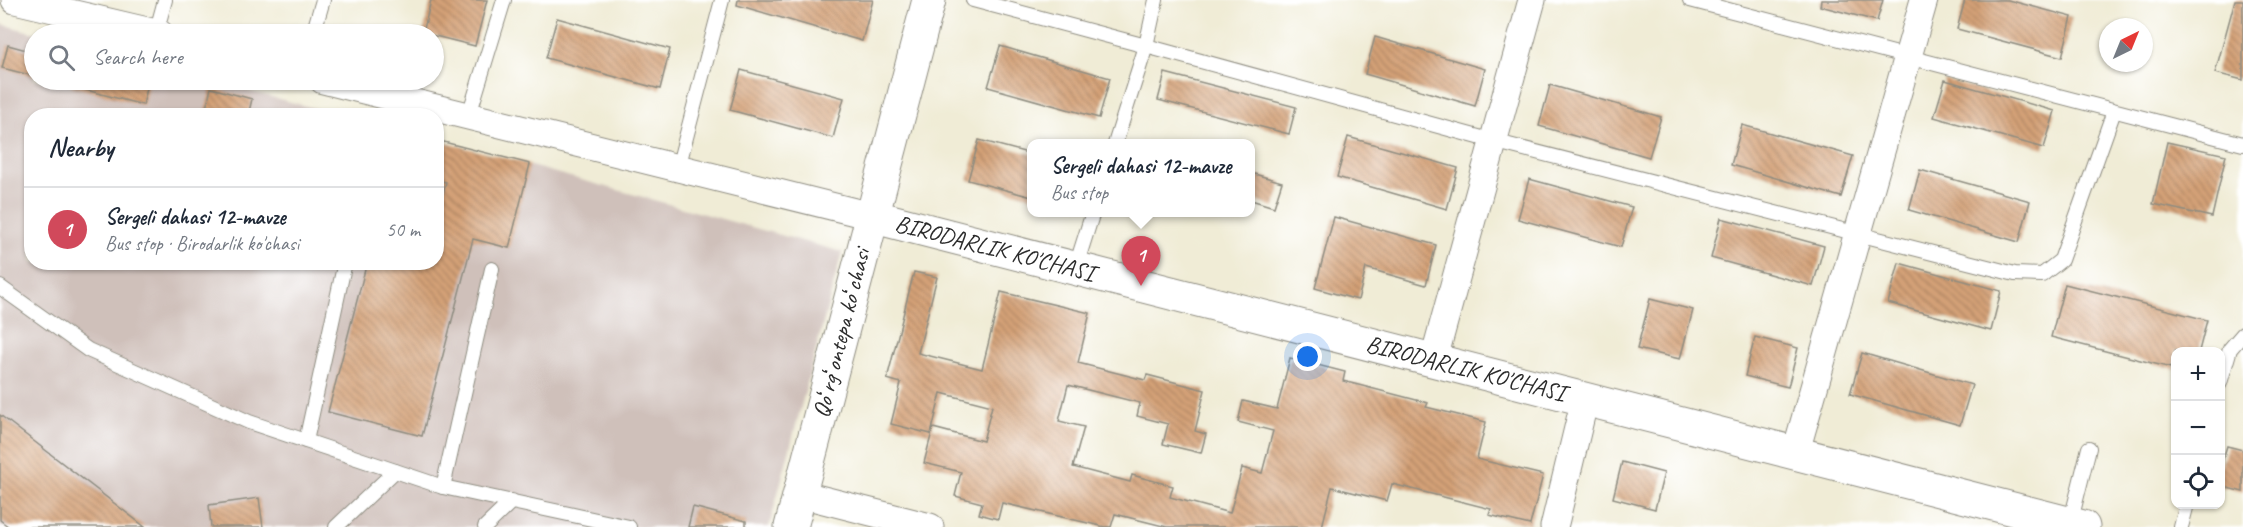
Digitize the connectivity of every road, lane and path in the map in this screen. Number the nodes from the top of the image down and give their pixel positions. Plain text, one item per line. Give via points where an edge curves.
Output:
1 (15, 0) edge
2 (165, 0) edge
3 (323, 0) edge
4 (504, 0) edge
5 (722, 0) edge
6 (929, 0) edge
7 (973, 0) edge
8 (1156, 0) edge
9 (1532, 0) edge
10 (1690, 0) edge
11 (1924, 0) edge
12 (116, 24) edge
13 (160, 24) edge
14 (316, 24) edge
15 (1146, 46) junction
16 (1909, 58) junction
17 (365, 90) edge
18 (440, 108) edge
19 (444, 109) edge
20 (2114, 111) junction
21 (469, 115) junction
22 (1117, 139) edge
23 (1493, 141) junction
24 (2243, 144) edge
25 (678, 168) junction
26 (871, 216) junction
27 (1092, 217) edge
28 (492, 269) dead end
29 (1075, 269) junction
30 (343, 270) edge
31 (0, 287) edge
32 (2243, 334) edge
33 (1433, 362) junction
34 (2225, 366) edge
35 (1585, 399) junction
36 (306, 441) junction
37 (2089, 448) dead end
38 (1796, 451) junction
39 (395, 471) junction
40 (443, 487) junction
41 (800, 494) junction
42 (512, 501) junction
43 (2186, 509) edge
44 (2077, 525) edge
45 (336, 527) edge
46 (485, 527) edge
47 (629, 527) edge
48 (792, 527) edge
49 (930, 527) edge
50 (1554, 527) edge
51 (2181, 527) edge

1 - 12 street
2 - 13 lane
3 - 14 lane
4 - 21 lane
5 - 25 lane
6 - 26 street, Qoʻrgʻontepa koʻchasi
7 - 15 lane
8 - 15 lane
9 - 23 street
10 - 16 lane
11 - 16 street
15 - 22 lane
15 - 23 lane
16 - 20 lane
16 - 38 street
17 - 18 street, BIRODARLIK KO'CHASI
19 - 21 street, BIRODARLIK KO'CHASI
20 - 23 lane via 2061,260 2043,275 2015,274
20 - 24 lane
21 - 25 street, BIRODARLIK KO'CHASI
23 - 33 street
25 - 26 street, BIRODARLIK KO'CHASI
26 - 29 street, BIRODARLIK KO'CHASI
26 - 41 street, Qoʻrgʻontepa koʻchasi
27 - 29 lane
28 - 40 lane
29 - 33 street, BIRODARLIK KO'CHASI
30 - 36 lane
31 - 36 lane via 88,350 249,422
32 - 34 lane via 2230,349
33 - 35 street, BIRODARLIK KO'CHASI
35 - 38 street, BIRODARLIK KO'CHASI
35 - 50 street
36 - 39 lane
37 - 44 lane
38 - 44 street, BIRODARLIK KO'CHASI
39 - 40 lane
39 - 45 lane
40 - 42 lane
41 - 48 street, Qoʻrgʻontepa koʻchasi
41 - 49 street
42 - 46 lane
42 - 47 lane
43 - 51 lane

